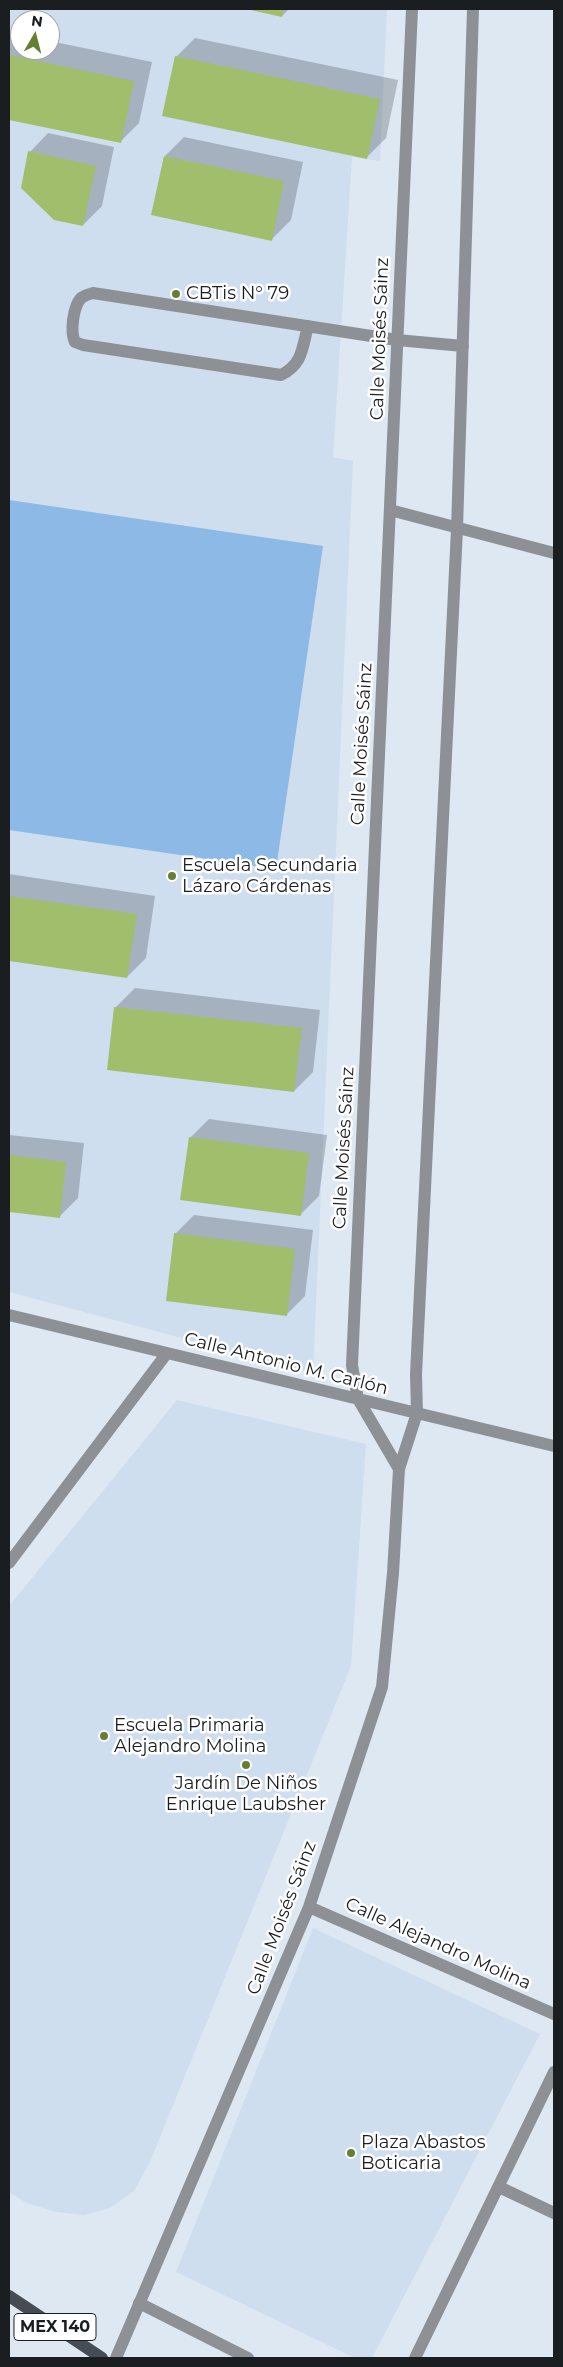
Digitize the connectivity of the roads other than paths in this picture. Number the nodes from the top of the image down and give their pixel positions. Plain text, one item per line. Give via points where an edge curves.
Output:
1 (412, 9) edge
2 (472, 9) edge
3 (308, 326) junction
4 (397, 340) junction
5 (463, 346) junction
6 (390, 510) junction
7 (457, 529) junction
8 (554, 552) edge
9 (9, 1315) edge
10 (167, 1353) junction
11 (358, 1399) junction
12 (417, 1413) junction
13 (554, 1446) edge
14 (399, 1469) junction
15 (9, 1563) edge
16 (308, 1907) junction
17 (554, 2014) edge
18 (554, 2072) edge
19 (499, 2186) junction
20 (554, 2214) edge
21 (9, 2296) edge
22 (139, 2303) junction
23 (102, 2358) edge
24 (116, 2358) edge
25 (248, 2358) edge
26 (415, 2358) edge

1 - 4 street, Calle Moisés Sáinz
2 - 5 street, Calle Moisés Sáinz
3 - 3 street via 93,293 82,297 77,306 72,335 75,342 83,345 281,375 293,369 299,359
3 - 4 street
4 - 5 street
4 - 6 street, Calle Moisés Sáinz
5 - 7 street, Calle Moisés Sáinz
6 - 7 street
6 - 11 street, Calle Moisés Sáinz via 352,1364
7 - 8 street
7 - 12 street, Calle Moisés Sáinz via 416,1374
9 - 10 street, Calle Antonio M. Carlón
10 - 11 street, Calle Antonio M. Carlón
10 - 15 street
11 - 12 street, Calle Antonio M. Carlón
11 - 14 street, Calle Moisés Sáinz
12 - 13 street, Calle Antonio M. Carlón
12 - 14 street, Calle Moisés Sáinz
14 - 16 street, Calle Moisés Sáinz via 382,1687
16 - 17 street, Calle Alejandro Molina
16 - 22 street, Calle Moisés Sáinz
18 - 19 street
19 - 20 street
19 - 26 street
21 - 23 main road, MEX 140
22 - 24 street, Calle Moisés Sáinz
22 - 25 street

